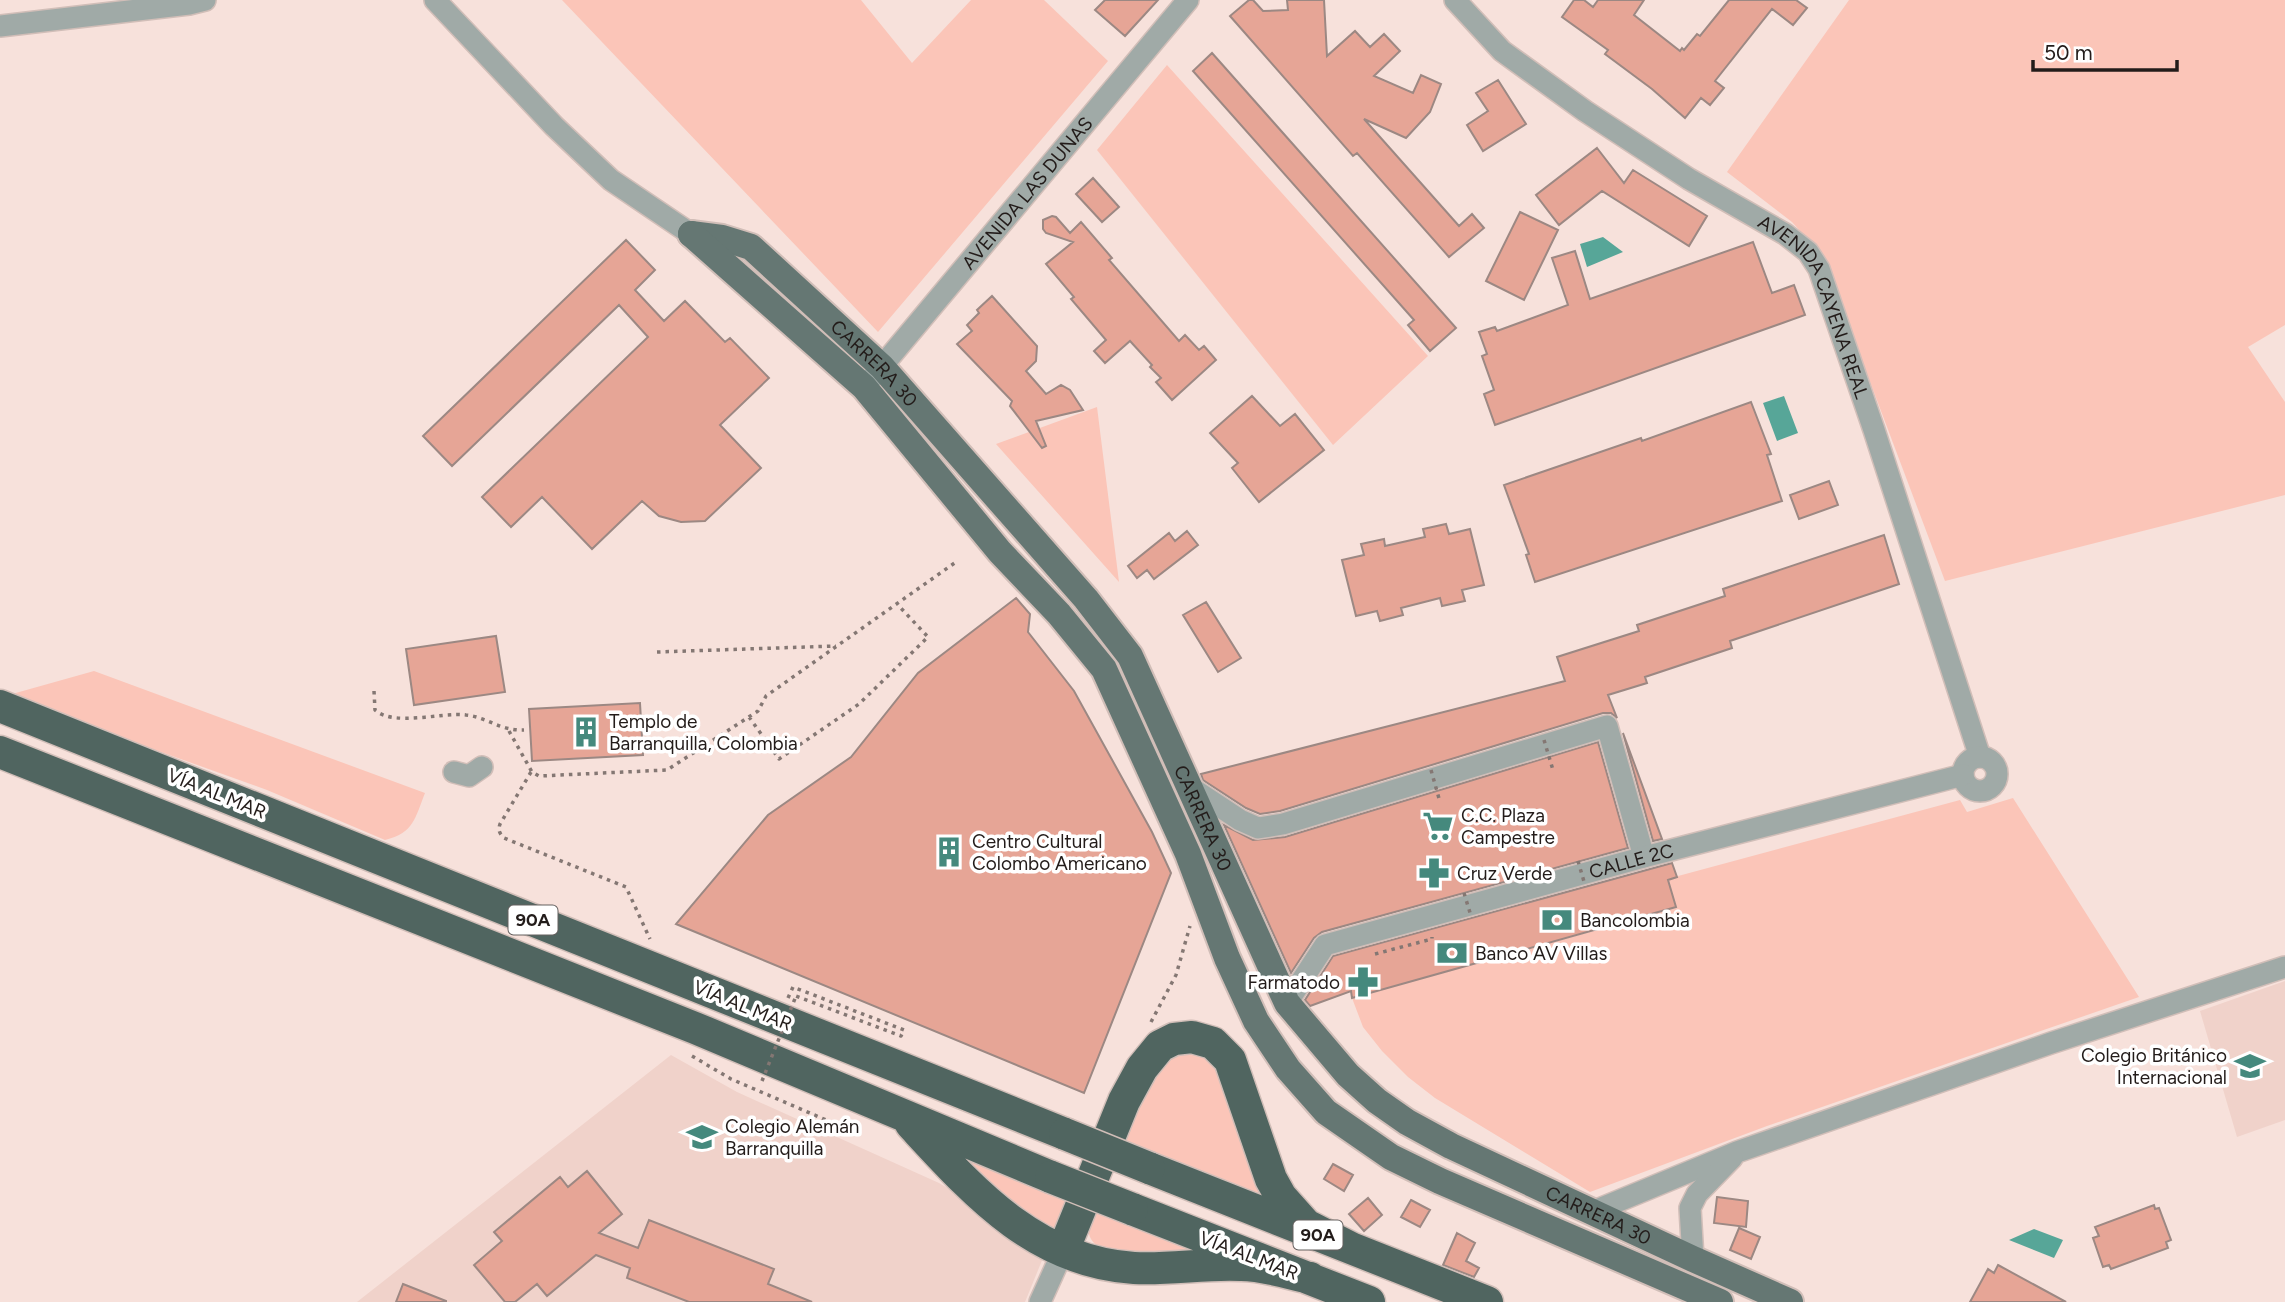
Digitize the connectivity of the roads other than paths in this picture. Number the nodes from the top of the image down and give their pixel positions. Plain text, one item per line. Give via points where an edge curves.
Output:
1 (205, 0) edge
2 (435, 0) edge
3 (1455, 0) edge
4 (1186, 1) edge
5 (0, 26) edge
6 (691, 234) junction
7 (882, 367) junction
8 (864, 387) junction
9 (0, 706) edge
10 (0, 751) edge
11 (1988, 763) junction
12 (482, 767) dead end
13 (454, 772) dead end
14 (1963, 775) junction
15 (1190, 787) junction
16 (1644, 857) junction
17 (2285, 967) edge
18 (1287, 1003) junction
19 (906, 1118) junction
20 (1737, 1152) junction
21 (1592, 1212) junction
22 (1353, 1249) junction
23 (1063, 1251) junction
24 (1693, 1259) junction
25 (1310, 1278) junction
26 (1040, 1302) edge
27 (1369, 1302) edge
28 (1487, 1302) edge
29 (1720, 1302) edge
30 (1790, 1302) edge

1 - 5 street
2 - 6 street, CARRERA 30 via 611,180 649,211
3 - 11 street, AVENIDA CAYENA REAL via 1502,51 1554,89 1808,252 1819,269
4 - 7 street, AVENIDA LAS DUNAS
6 - 7 main road, CARRERA 30 via 751,247
6 - 8 main road, CARRERA 30
7 - 8 street, AVENIDA LAS DUNAS
7 - 15 main road, CARRERA 30 via 1086,599 1130,656
8 - 29 main road, CARRERA 30 via 1104,669 1260,1028 1326,1112 1391,1157 1440,1181
9 - 22 highway, VÍA AL MAR / 90A, bridge
10 - 19 highway, VÍA AL MAR / 90A via 695,1028
11 - 14 street via 1970,760
11 - 14 street via 1996,780 1983,790 1972,789
12 - 13 street via 469,776
14 - 16 street, CALLE 2C
15 - 16 street via 1258,828 1607,726
15 - 18 main road, CARRERA 30
16 - 18 street, CALLE 2C via 1325,945
17 - 20 street
18 - 21 main road, CARRERA 30 via 1348,1075 1406,1122
19 - 23 highway via 998,1212
19 - 25 highway, VÍA AL MAR / 90A, bridge
20 - 21 street
20 - 24 street via 1697,1194 1690,1208
21 - 24 main road, CARRERA 30
22 - 23 highway via 1306,1225 1287,1206 1271,1179 1230,1060 1213,1043 1192,1037 1160,1046 1142,1068
22 - 28 highway, VÍA AL MAR / 90A
23 - 25 highway via 1133,1268 1244,1265
23 - 26 street
24 - 30 main road, CARRERA 30
25 - 27 highway, VÍA AL MAR / 90A

